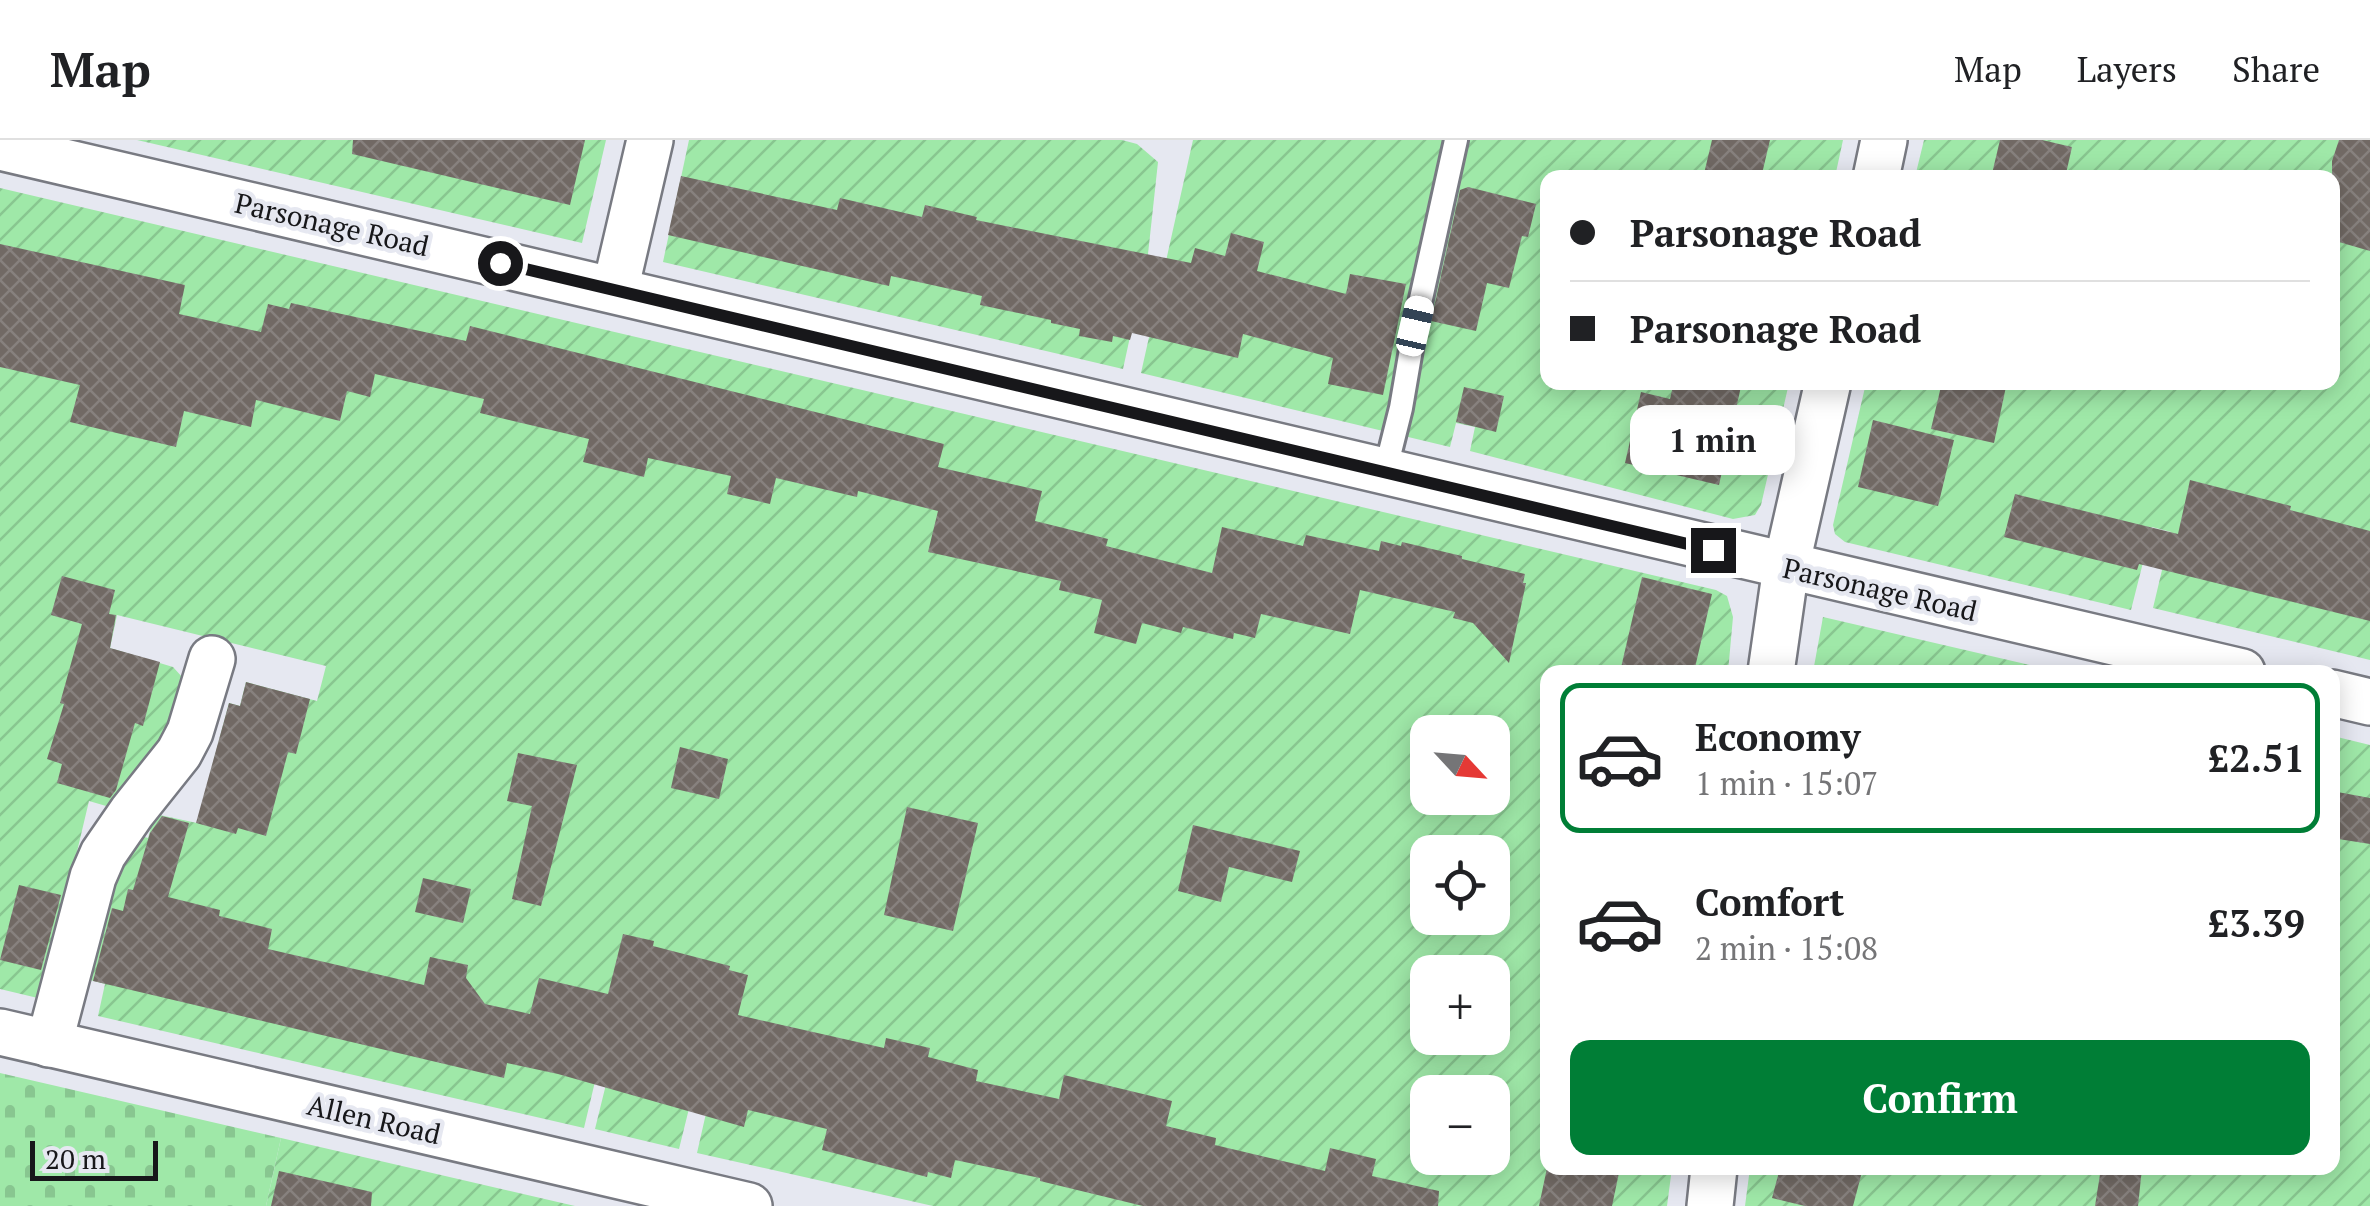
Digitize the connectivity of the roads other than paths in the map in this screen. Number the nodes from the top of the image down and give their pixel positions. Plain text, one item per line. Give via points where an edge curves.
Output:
1 (650, 140) edge
2 (1456, 140) edge
3 (1884, 140) edge
4 (0, 147) edge
5 (1878, 170) edge
6 (615, 290) junction
7 (1826, 390) edge
8 (1385, 472) junction
9 (1786, 567) junction
10 (212, 659) dead end
11 (1773, 665) edge
12 (2212, 665) edge
13 (2340, 696) edge
14 (2370, 702) edge
15 (0, 1032) edge
16 (49, 1044) junction
17 (1713, 1175) edge
18 (659, 1196) edge
19 (749, 1206) edge
20 (1710, 1206) edge

1 - 6 street
2 - 8 lane
3 - 5 street
4 - 6 street, Parsonage Road
6 - 8 street, Parsonage Road
7 - 9 street
8 - 9 street, Parsonage Road
9 - 11 street
9 - 12 street, Parsonage Road
10 - 16 street via 179,753 93,877
13 - 14 street
15 - 16 street, Allen Road
16 - 18 street, Allen Road
17 - 20 street
18 - 19 street, Allen Road

